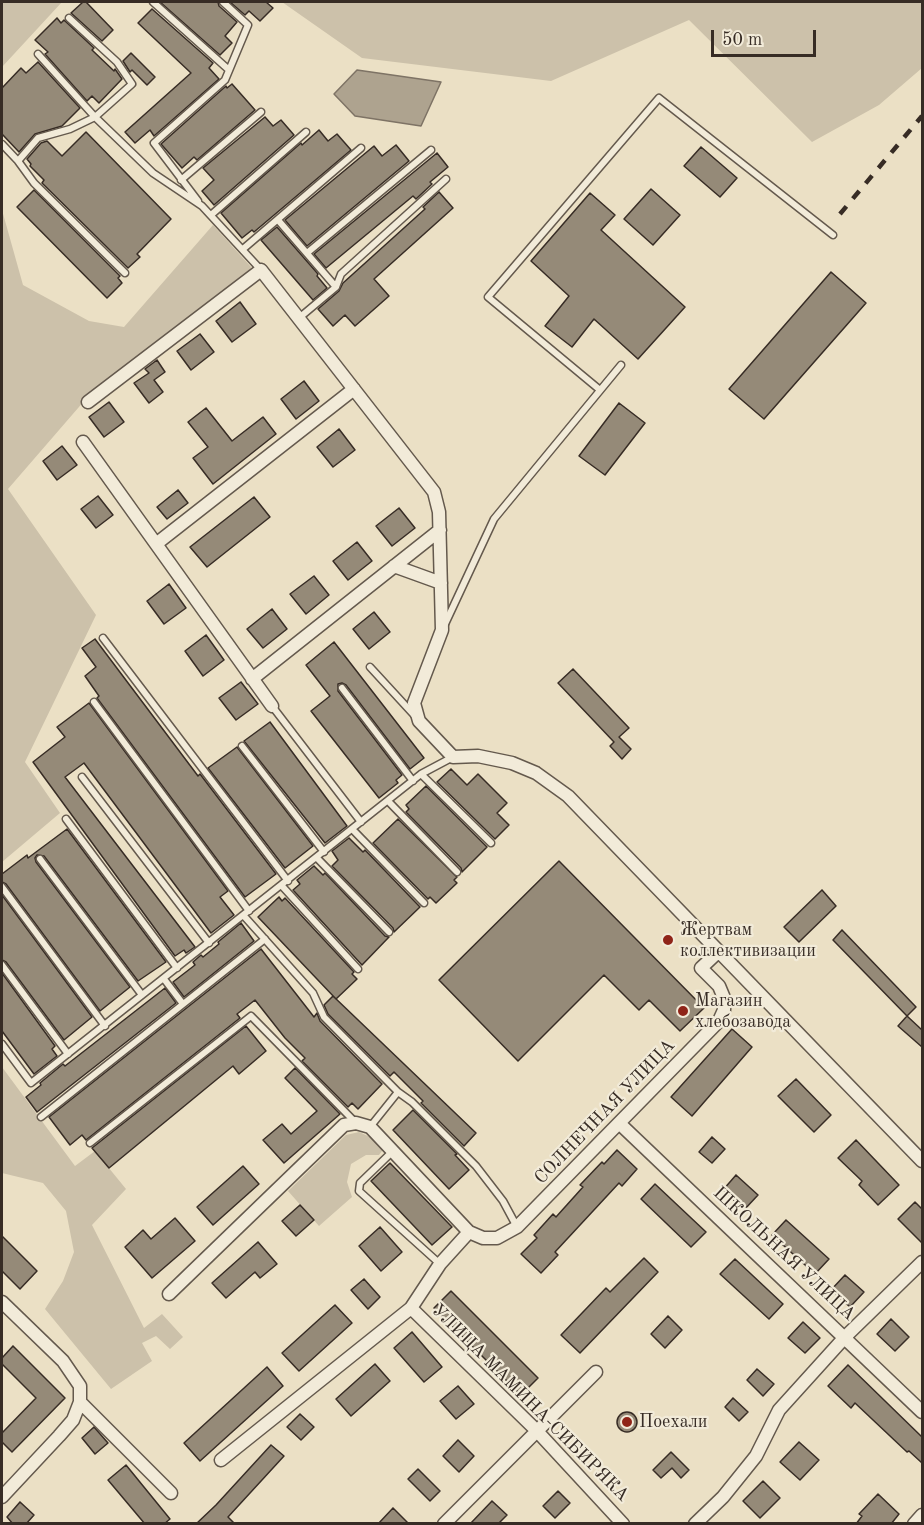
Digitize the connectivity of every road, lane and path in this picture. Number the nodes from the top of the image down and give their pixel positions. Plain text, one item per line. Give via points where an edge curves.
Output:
1 (153, 2) edge
2 (223, 2) edge
3 (69, 18) dead end
4 (38, 54) dead end
5 (229, 70) junction
6 (261, 112) dead end
7 (95, 117) junction
8 (306, 132) dead end
9 (2, 144) edge
10 (362, 148) dead end
11 (431, 150) dead end
12 (18, 161) junction
13 (446, 179) dead end
14 (182, 180) junction
15 (202, 206) junction
16 (211, 215) junction
17 (278, 220) junction
18 (833, 235) dead end
19 (243, 249) junction
20 (307, 253) junction
21 (261, 270) junction
22 (125, 273) dead end
23 (336, 286) junction
24 (298, 318) junction
25 (621, 365) dead end
26 (354, 389) junction
27 (600, 390) junction
28 (88, 402) dead end
29 (82, 442) dead end
30 (440, 530) junction
31 (156, 544) junction
32 (394, 566) junction
33 (441, 582) junction
34 (442, 630) junction
35 (104, 638) dead end
36 (370, 667) dead end
37 (252, 679) junction
38 (342, 688) dead end
39 (93, 702) dead end
40 (272, 706) joint
41 (419, 721) junction
42 (242, 746) dead end
43 (453, 757) junction
44 (422, 774) junction
45 (82, 777) dead end
46 (413, 781) junction
47 (388, 801) junction
48 (66, 819) dead end
49 (361, 822) junction
50 (353, 830) junction
51 (491, 843) dead end
52 (324, 852) junction
53 (316, 858) junction
54 (40, 859) dead end
55 (457, 872) dead end
56 (288, 881) junction
57 (282, 886) junction
58 (2, 887) edge
59 (424, 903) dead end
60 (247, 913) junction
61 (389, 932) dead end
62 (265, 939) junction
63 (208, 943) junction
64 (718, 952) junction
65 (2, 965) edge
66 (177, 968) junction
67 (358, 969) dead end
68 (164, 979) junction
69 (142, 995) junction
70 (183, 1004) junction
71 (105, 1026) junction
72 (2, 1044) edge
73 (68, 1054) junction
74 (398, 1092) junction
75 (41, 1117) dead end
76 (356, 1123) junction
77 (619, 1123) junction
78 (370, 1127) junction
79 (90, 1143) dead end
80 (393, 1151) junction
81 (922, 1161) edge
82 (517, 1227) junction
83 (470, 1232) junction
84 (922, 1262) edge
85 (440, 1264) junction
86 (169, 1294) dead end
87 (2, 1302) edge
88 (411, 1308) junction
89 (845, 1337) junction
90 (596, 1372) dead end
91 (80, 1402) junction
92 (922, 1412) edge
93 (536, 1430) junction
94 (221, 1460) dead end
95 (171, 1493) dead end
96 (2, 1497) edge
97 (922, 1515) edge
98 (444, 1524) edge
99 (623, 1524) edge
100 (695, 1524) edge
101 (914, 1524) edge

1 - 5 lane
2 - 5 lane via 248,25
3 - 7 lane via 117,62 132,84
4 - 7 lane
5 - 14 lane via 225,80 154,144
6 - 14 lane
7 - 12 lane via 38,138
7 - 15 lane via 153,173
8 - 16 lane
9 - 12 lane
10 - 17 lane
11 - 20 lane
12 - 22 lane via 34,183
13 - 23 lane via 341,274
14 - 15 lane
15 - 16 lane
16 - 19 lane
17 - 19 lane
17 - 20 lane
18 - 27 lane via 659,98 488,297
19 - 21 lane
20 - 23 lane
21 - 24 street
21 - 28 street
23 - 24 lane
24 - 26 street
25 - 27 lane
26 - 30 street via 434,492
26 - 31 street
27 - 34 lane via 494,519
29 - 31 street
30 - 32 street
30 - 33 street
31 - 37 street
32 - 33 street
32 - 37 street
33 - 34 street
34 - 41 street via 414,703
35 - 56 lane
36 - 41 lane
37 - 40 street
38 - 46 lane
39 - 60 lane
40 - 49 lane
41 - 43 street
42 - 52 lane
43 - 44 lane
43 - 64 street via 478,756 512,763 551,782
44 - 46 lane
44 - 51 lane
45 - 63 lane
46 - 47 lane
47 - 49 lane
47 - 55 lane
48 - 66 lane
49 - 50 lane
50 - 52 lane
50 - 59 lane
52 - 53 lane
53 - 56 lane
53 - 61 lane
54 - 69 lane
56 - 57 lane
57 - 60 lane
57 - 67 lane
58 - 71 lane
60 - 62 lane
60 - 63 lane
62 - 70 lane
62 - 74 lane via 313,993 324,1017
63 - 66 lane
64 - 77 street, СОЛНЕЧНАЯ УЛИЦА via 701,968 719,986 724,999 719,1021
64 - 81 street
65 - 73 lane
66 - 68 lane
68 - 69 lane
68 - 70 lane
69 - 71 lane
70 - 75 lane
71 - 73 lane
72 - 73 lane via 31,1083
74 - 78 lane
74 - 82 lane via 476,1166
76 - 78 street
76 - 79 lane via 251,1016
76 - 86 street via 344,1125
77 - 82 street, СОЛНЕЧНАЯ УЛИЦА
77 - 89 street, ШКОЛЬНАЯ УЛИЦА
78 - 80 street
80 - 83 street
80 - 85 lane via 360,1183 359,1191
82 - 83 street, СОЛНЕЧНАЯ УЛИЦА via 497,1238 483,1238
83 - 85 street
84 - 89 street
85 - 88 street
87 - 91 street via 63,1361 80,1386
88 - 93 street, УЛИЦА МАМИНА-СИБИРЯКА
88 - 94 street
89 - 92 street, ШКОЛЬНАЯ УЛИЦА
89 - 100 street via 779,1410 756,1456
90 - 93 street
91 - 95 street
91 - 96 street via 73,1420
93 - 98 street
93 - 99 street, УЛИЦА МАМИНА-СИБИРЯКА
97 - 101 street

